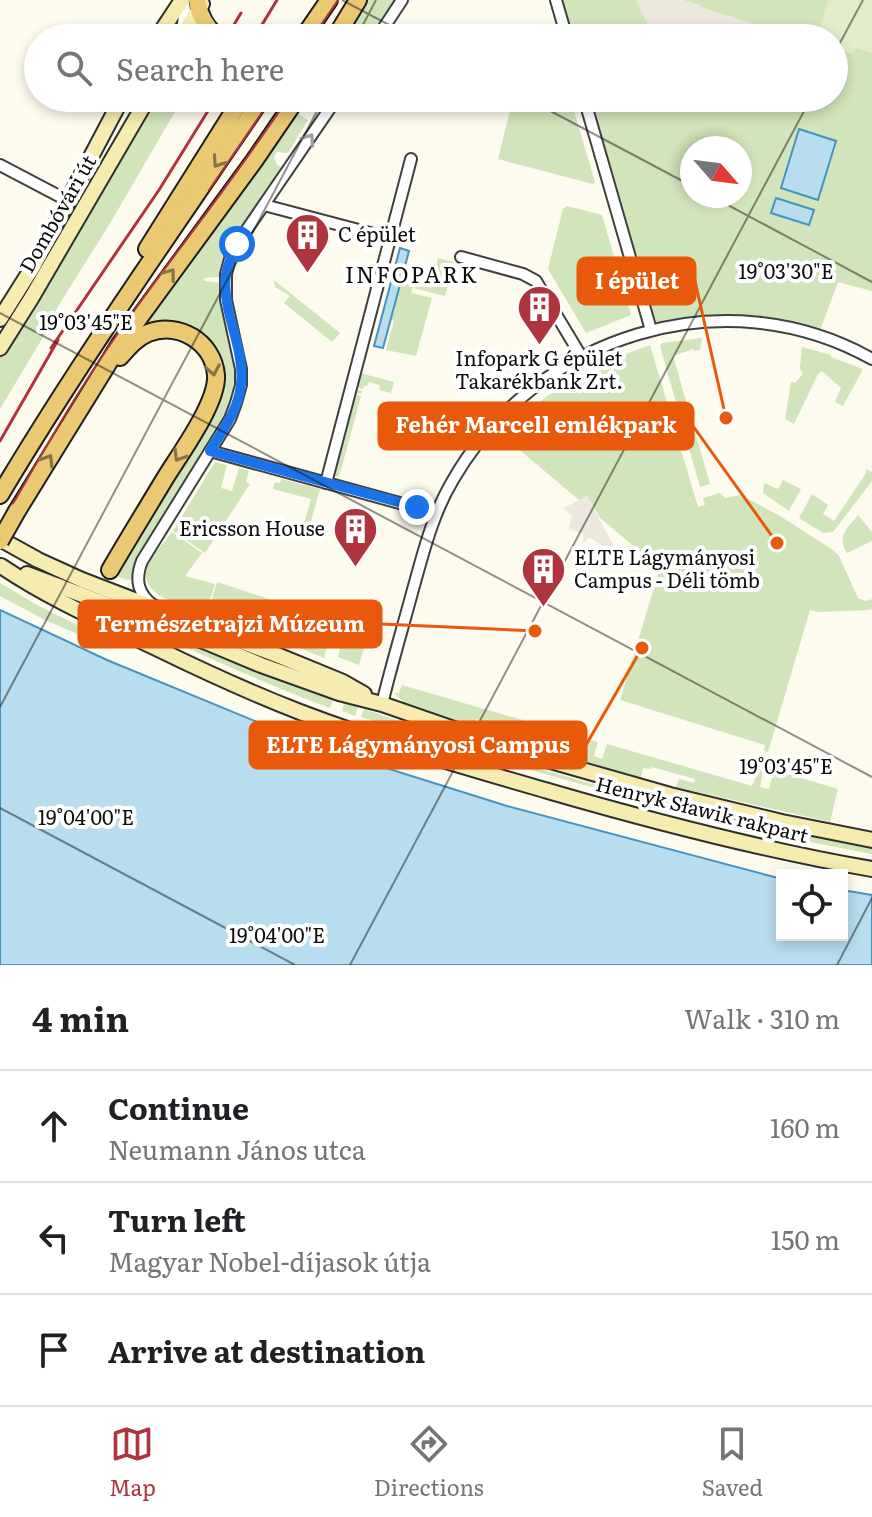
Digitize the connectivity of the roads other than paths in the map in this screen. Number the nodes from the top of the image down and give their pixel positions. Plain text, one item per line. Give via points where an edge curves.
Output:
1 (329, 0) edge
2 (358, 0) edge
3 (402, 0) edge
4 (556, 0) edge
5 (192, 2) edge
6 (171, 24) edge
7 (186, 24) edge
8 (204, 24) edge
9 (313, 24) edge
10 (343, 24) edge
11 (386, 24) edge
12 (563, 24) edge
13 (115, 112) edge
14 (140, 112) edge
15 (233, 112) edge
16 (252, 112) edge
17 (288, 112) edge
18 (327, 112) edge
19 (588, 112) edge
20 (411, 159) dead end
21 (0, 165) edge
22 (98, 186) junction
23 (69, 198) junction
24 (264, 205) junction
25 (389, 238) junction
26 (60, 250) junction
27 (461, 257) dead end
28 (0, 319) edge
29 (651, 330) junction
30 (0, 348) edge
31 (581, 356) junction
32 (872, 359) edge
33 (76, 371) junction
34 (79, 408) junction
35 (210, 451) junction
36 (326, 483) junction
37 (0, 495) edge
38 (436, 513) junction
39 (0, 540) edge
40 (38, 560) junction
41 (0, 566) edge
42 (110, 570) junction
43 (70, 575) junction
44 (81, 596) junction
45 (103, 603) junction
46 (158, 609) junction
47 (121, 631) junction
48 (382, 704) junction
49 (872, 840) edge
50 (872, 869) edge

1 - 9 main road
2 - 10 main road
3 - 11 street
4 - 12 street
5 - 6 main road
5 - 7 main road
5 - 8 main road
13 - 23 main road, Dombóvári út
14 - 22 main road, Dombóvári út
15 - 33 main road
16 -> 33 main road
34 -> 17 main road
24 -> 18 street
19 - 29 street
20 - 25 street
21 - 23 street
22 - 23 main road
22 - 26 main road, Dombóvári út
23 - 26 main road
23 - 28 main road, Dombóvári út
24 - 25 street
24 - 35 street via 237,244 226,274 241,385 230,419
25 - 36 street
26 - 30 main road, Dombóvári út
27 - 31 street via 536,281
29 - 31 street
29 - 32 street via 719,321 768,324 834,340
31 - 38 street via 542,379 489,429 463,462
33 - 37 main road
39 -> 34 main road, bridge
34 -> 42 main road via 129,347 147,334 187,334 206,348 214,363 215,389 207,408
35 - 36 street
35 - 46 street via 139,569 140,591
36 - 38 street
38 - 48 street
39 - 40 main road
40 - 43 main road
40 - 44 main road, Henryk Sławik rakpart
41 - 44 main road
41 - 47 main road, Henryk Sławik rakpart
42 - 43 main road
42 - 45 main road
43 - 45 main road
44 - 45 main road, Henryk Sławik rakpart
45 - 46 main road
45 - 47 main road, Henryk Sławik rakpart
45 - 48 main road via 326,688
46 - 48 main road via 343,682
47 - 50 main road, Henryk Sławik rakpart via 261,696 448,763 728,840
48 - 49 main road via 625,784

